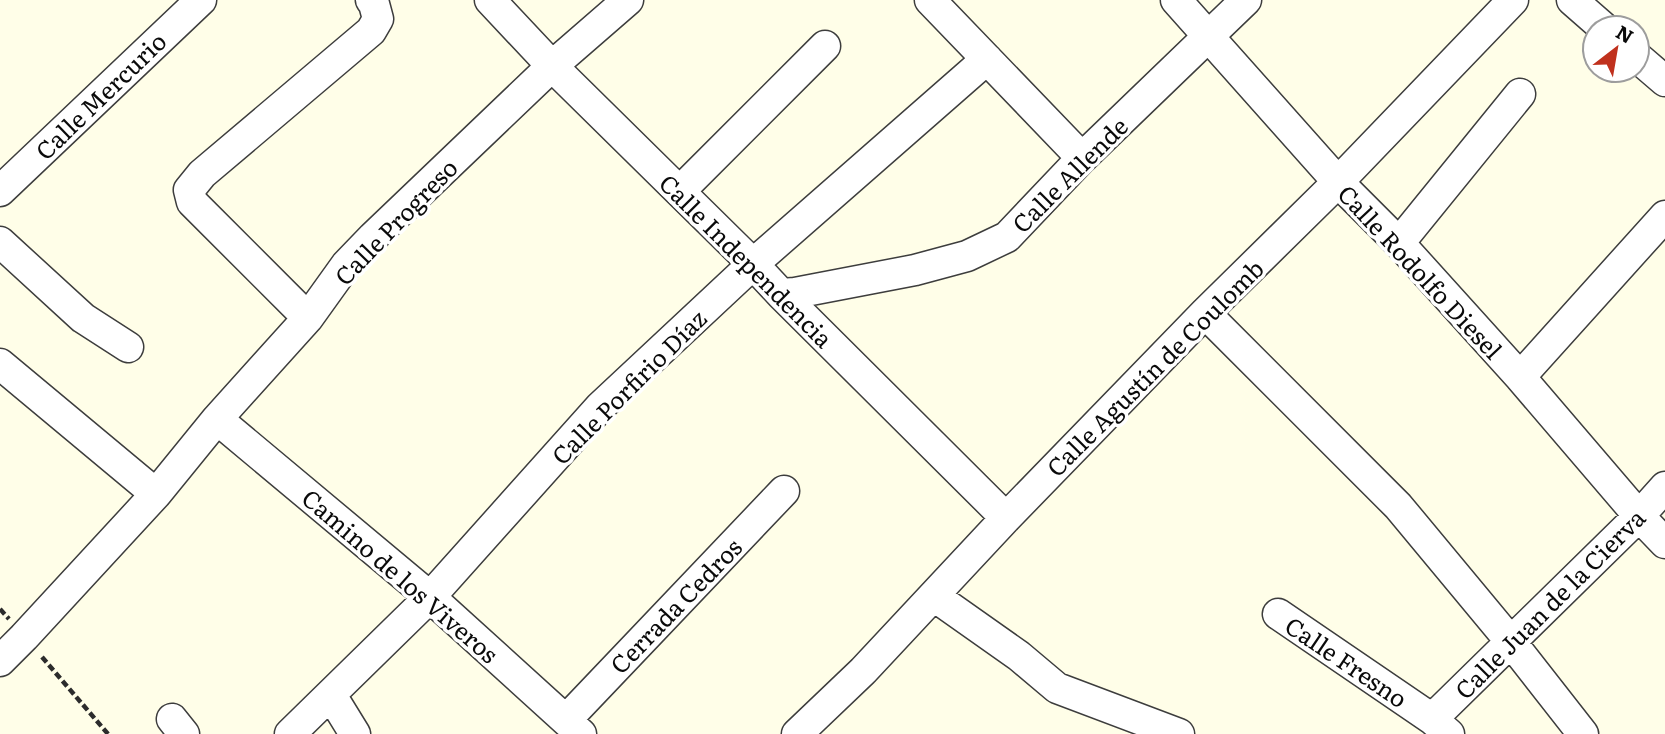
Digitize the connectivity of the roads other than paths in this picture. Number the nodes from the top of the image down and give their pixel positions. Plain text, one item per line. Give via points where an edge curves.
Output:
1 (201, 0) edge
2 (371, 0) edge
3 (490, 0) edge
4 (628, 0) edge
5 (930, 0) edge
6 (1176, 0) edge
7 (1246, 0) edge
8 (1513, 0) edge
9 (1572, 0) edge
10 (1588, 14) edge
11 (1209, 37) junction
12 (825, 46) dead end
13 (987, 59) junction
14 (552, 66) junction
15 (1651, 69) edge
16 (1665, 81) edge
17 (1520, 94) dead end
18 (1082, 158) junction
19 (1338, 182) junction
20 (0, 191) edge
21 (680, 191) junction
22 (1665, 216) edge
23 (0, 242) edge
24 (1399, 243) junction
25 (753, 264) junction
26 (781, 293) junction
27 (1205, 313) junction
28 (308, 318) junction
29 (128, 347) dead end
30 (0, 364) edge
31 (1520, 377) junction
32 (217, 419) junction
33 (1665, 488) edge
34 (784, 491) dead end
35 (156, 494) junction
36 (1639, 516) junction
37 (1006, 518) junction
38 (1665, 543) edge
39 (934, 596) junction
40 (430, 597) junction
41 (1278, 614) dead end
42 (1511, 642) junction
43 (0, 661) edge
44 (331, 695) junction
45 (1441, 726) edge
46 (574, 727) edge
47 (290, 734) edge
48 (355, 734) edge
49 (797, 734) edge
50 (1179, 734) edge
51 (1583, 734) edge

1 - 20 street, Calle Mercurio
2 - 28 street via 378,19 371,31 189,190 192,202
3 - 14 street, Calle Independencia
4 - 14 street, Calle Progreso
5 - 13 street
6 - 11 street, Calle Rodolfo Diesel
7 - 11 street, Calle Allende
8 - 19 street, Calle Agustín de Coulomb
9 - 10 street
11 - 18 street, Calle Allende
11 - 19 street, Calle Rodolfo Diesel
12 - 21 street
13 - 18 street
13 - 25 street, Calle Porfirio Díaz
14 - 21 street, Calle Independencia
14 - 28 street, Calle Progreso via 364,246
15 - 16 street
17 - 24 street
18 - 26 street, Calle Allende via 1007,237 967,256 915,270
19 - 24 street, Calle Rodolfo Diesel
19 - 27 street, Calle Agustín de Coulomb
21 - 25 street, Calle Independencia
22 - 31 street
23 - 29 street via 83,318
24 - 31 street, Calle Rodolfo Diesel
25 - 26 street, Calle Independencia
25 - 40 street, Calle Porfirio Díaz via 600,407
26 - 37 street, Calle Independencia
27 - 37 street, Calle Agustín de Coulomb
27 - 42 street via 1398,506
28 - 32 street, Calle Progreso
30 - 35 street
31 - 36 street, Calle Rodolfo Diesel
32 - 35 street, Calle Progreso
32 - 40 street, Camino de los Viveros
33 - 36 street, Calle Juan de la Cierva
34 - 46 street, Cerrada Cedros
35 - 43 street, Calle Progreso
36 - 38 street, Calle Rodolfo Diesel
36 - 42 street, Calle Juan de la Cierva
37 - 39 street, Calle Agustín de Coulomb
39 - 49 street, Calle Agustín de Coulomb
39 - 50 street via 1057,688
40 - 44 street, Calle Porfirio Díaz
40 - 46 street, Camino de los Viveros
41 - 45 street, Calle Fresno
42 - 45 street, Calle Juan de la Cierva
42 - 51 street
44 - 47 street, Calle Porfirio Díaz
44 - 48 street

